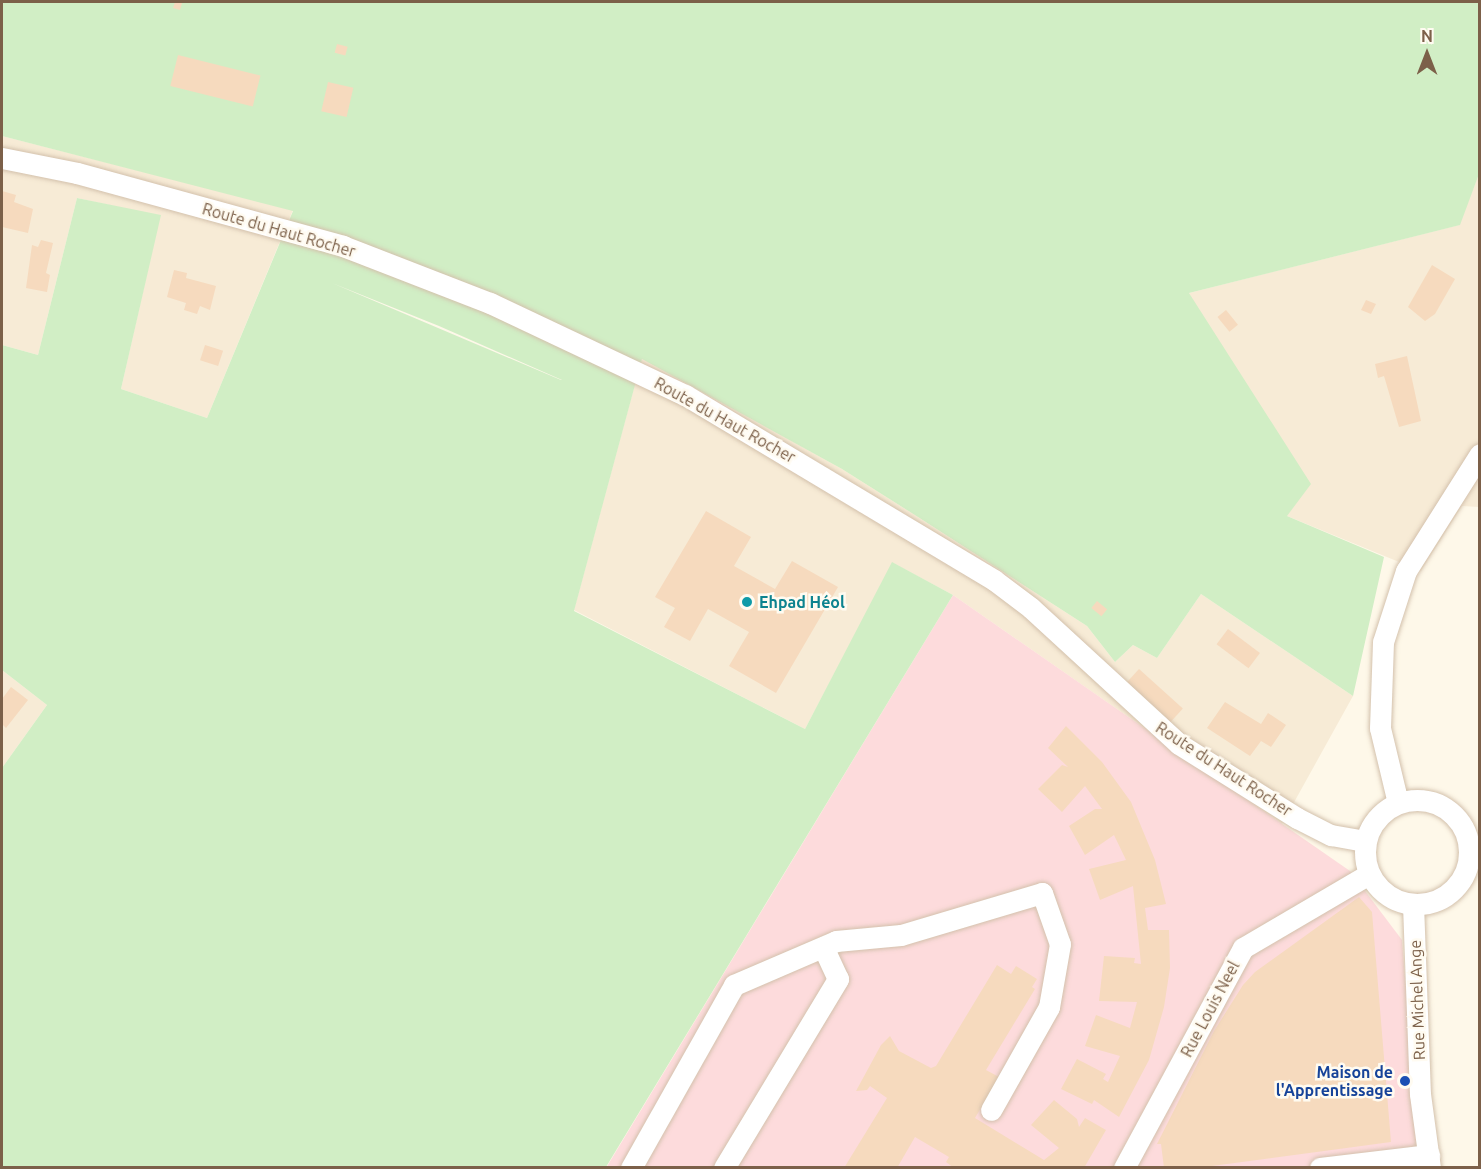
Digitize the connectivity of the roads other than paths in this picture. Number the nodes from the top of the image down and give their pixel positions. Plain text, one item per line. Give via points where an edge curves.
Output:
1 (2, 158) edge
2 (1479, 454) edge
3 (1398, 802) junction
4 (1365, 841) junction
5 (1474, 865) edge
6 (1369, 874) junction
7 (1413, 904) junction
8 (823, 947) junction
9 (991, 1110) dead end
10 (1429, 1161) edge
11 (631, 1167) edge
12 (724, 1167) edge
13 (1124, 1167) edge
14 (1320, 1167) edge

1 - 4 street, Route du Haut Rocher via 77,173 342,246 490,303 591,348 715,412 994,580 1031,608 1179,744 1297,818 1330,835
2 - 3 street via 1406,571 1383,642 1380,728
3 - 4 street via 1380,815
3 - 5 street via 1427,800 1454,814 1468,837
4 - 6 street
5 - 7 street via 1440,899
6 - 7 street via 1389,896
6 - 13 street, Rue Louis Neel via 1243,948
7 - 10 street, Rue Michel Ange via 1420,1094
8 - 9 street via 836,941 912,932 1042,893 1060,944 1049,1007
8 - 11 street via 735,985
8 - 12 street via 838,979
10 - 14 street

